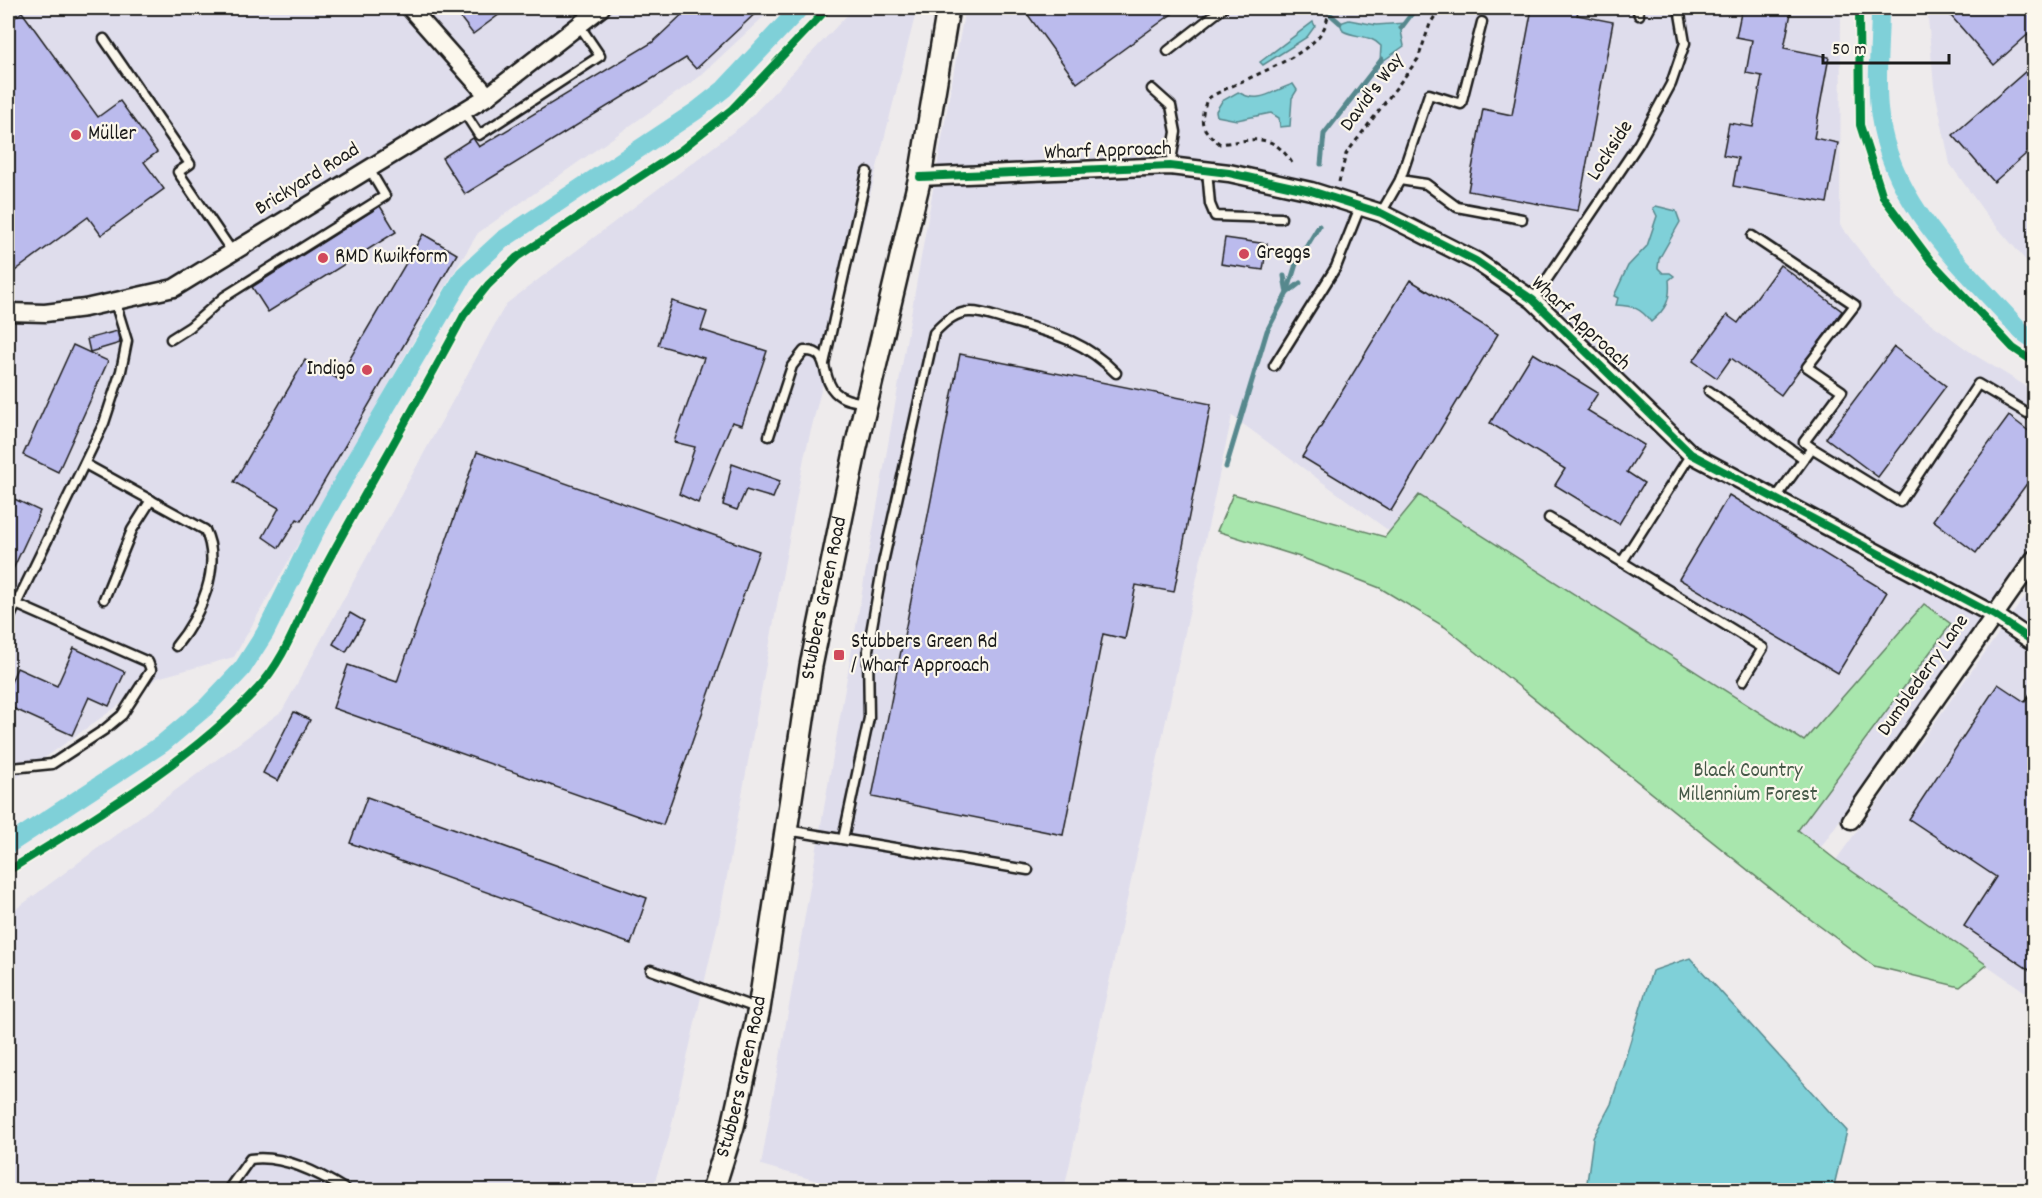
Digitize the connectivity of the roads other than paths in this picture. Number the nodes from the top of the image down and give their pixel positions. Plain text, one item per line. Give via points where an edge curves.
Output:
1 (410, 8) edge
2 (601, 8) edge
3 (948, 8) edge
4 (1223, 8) edge
5 (1679, 8) edge
6 (1482, 22) dead end
7 (578, 25) junction
8 (104, 39) dead end
9 (1168, 51) dead end
10 (1152, 89) dead end
11 (488, 96) junction
12 (464, 112) junction
13 (1170, 166) junction
14 (369, 169) junction
15 (1207, 170) junction
16 (867, 171) dead end
17 (920, 177) junction
18 (1400, 180) junction
19 (1360, 207) junction
20 (1381, 213) junction
21 (1281, 218) dead end
22 (1522, 219) dead end
23 (1752, 236) dead end
24 (233, 253) junction
25 (1533, 300) junction
26 (115, 302) junction
27 (8, 312) edge
28 (171, 339) dead end
29 (824, 364) junction
30 (1274, 366) dead end
31 (1116, 373) dead end
32 (1709, 391) dead end
33 (866, 404) junction
34 (2034, 417) edge
35 (769, 436) dead end
36 (1812, 448) junction
37 (1691, 454) junction
38 (1803, 459) junction
39 (85, 464) junction
40 (1775, 499) junction
41 (152, 500) junction
42 (1549, 518) dead end
43 (2034, 559) edge
44 (1622, 562) junction
45 (104, 599) dead end
46 (16, 604) junction
47 (1994, 615) junction
48 (8, 621) edge
49 (2034, 642) edge
50 (176, 646) dead end
51 (1743, 681) dead end
52 (8, 762) edge
53 (1851, 820) dead end
54 (786, 830) junction
55 (843, 839) junction
56 (1028, 870) dead end
57 (651, 970) dead end
58 (759, 1009) junction
59 (228, 1191) edge
60 (346, 1191) edge
61 (712, 1191) edge

1 - 11 street
2 - 7 street, Brickyard Road
3 - 17 street, Stubbers Green Road
4 - 9 lane
5 - 25 lane, Lockside via 1685,43 1671,84 1639,143
6 - 18 lane via 1461,104 1429,94
7 - 11 street, Brickyard Road
7 - 12 lane via 600,56 479,135
8 - 24 lane via 190,164 178,172
10 - 13 lane via 1171,106 1176,132
11 - 12 street, Brickyard Road
12 - 14 street, Brickyard Road
13 - 15 street, Wharf Approach
13 - 17 street, Wharf Approach
14 - 24 street, Brickyard Road
14 - 28 lane via 385,196 224,297
15 - 19 street, Wharf Approach via 1262,180
15 - 21 lane via 1215,216
16 - 29 lane
17 - 33 street, Stubbers Green Road
18 - 20 lane
18 - 22 lane via 1426,184 1457,207
19 - 20 street, Wharf Approach
19 - 30 lane via 1336,267
20 - 25 street, Wharf Approach via 1476,261
23 - 36 lane via 1855,305 1807,367 1842,391 1804,442
24 - 26 street, Brickyard Road via 174,288
25 - 37 street, Wharf Approach
26 - 27 street, Brickyard Road via 45,313
26 - 39 lane via 127,341 122,371
29 - 33 lane via 833,390 847,400
29 - 35 lane via 819,353 810,350 795,360
31 - 55 lane via 1105,361 1064,336 981,313 959,314 934,333 883,563 868,650 870,718
32 - 38 lane
33 - 54 street, Stubbers Green Road via 811,666
34 - 36 lane via 1978,384 1900,502
36 - 38 lane
37 - 40 street, Wharf Approach
37 - 44 lane
38 - 40 lane
39 - 41 lane
39 - 46 lane
40 - 47 street, Wharf Approach
41 - 45 lane via 132,530
41 - 50 lane via 205,530 212,544 209,582 190,629
42 - 44 lane
43 - 47 street, Dumblederry Lane
44 - 51 lane via 1763,648
46 - 48 lane
46 - 52 lane via 148,662 152,670 122,715 52,764 12,768
47 - 49 street, Wharf Approach
47 - 53 street, Dumblederry Lane
54 - 55 lane
54 - 58 street, Stubbers Green Road
55 - 56 lane
57 - 58 lane
58 - 61 street, Stubbers Green Road via 733,1126
59 - 60 lane via 250,1159 266,1157 328,1179

